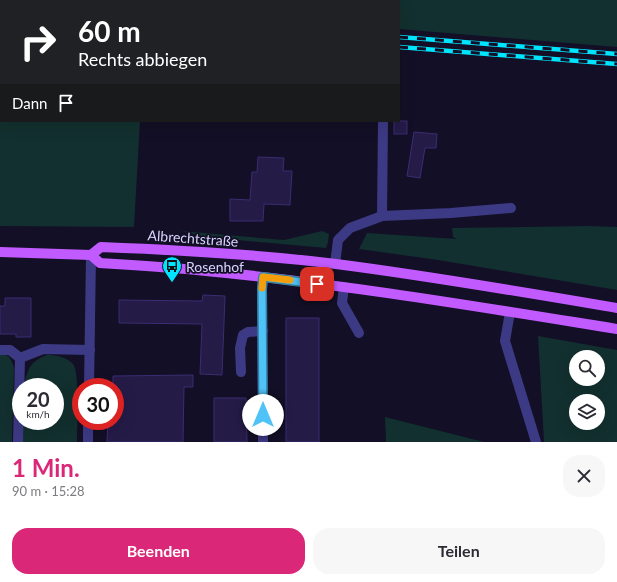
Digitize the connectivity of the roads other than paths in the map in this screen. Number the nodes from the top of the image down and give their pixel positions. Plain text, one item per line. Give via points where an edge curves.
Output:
1 (384, 122) edge
2 (511, 208) dead end
3 (382, 216) junction
4 (0, 252) edge
5 (90, 255) junction
6 (335, 264) junction
7 (263, 277) junction
8 (344, 287) junction
9 (617, 308) edge
10 (510, 312) junction
11 (617, 329) edge
12 (262, 331) junction
13 (359, 333) dead end
14 (0, 350) edge
15 (90, 350) junction
16 (20, 358) junction
17 (241, 372) dead end
18 (89, 378) edge
19 (88, 430) edge
20 (18, 442) edge
21 (88, 442) edge
22 (263, 442) edge
23 (536, 442) edge

1 - 3 street
2 - 3 street
3 - 6 street via 350,228 338,240
4 - 5 main road, Albrechtstraße
5 - 6 main road, Albrechtstraße via 100,247 223,253
5 - 7 main road, Albrechtstraße via 100,263
5 - 15 street
6 - 9 main road, Albrechtstraße
7 - 8 main road, Albrechtstraße
7 - 12 street
8 - 10 main road, Albrechtstraße
8 - 13 street via 342,303
10 - 11 main road, Albrechtstraße
10 - 23 street via 505,341
12 - 17 street via 243,335 240,348
12 - 22 street
14 - 16 street via 10,350
15 - 16 street via 43,349
15 - 18 street
16 - 20 street
19 - 21 street

